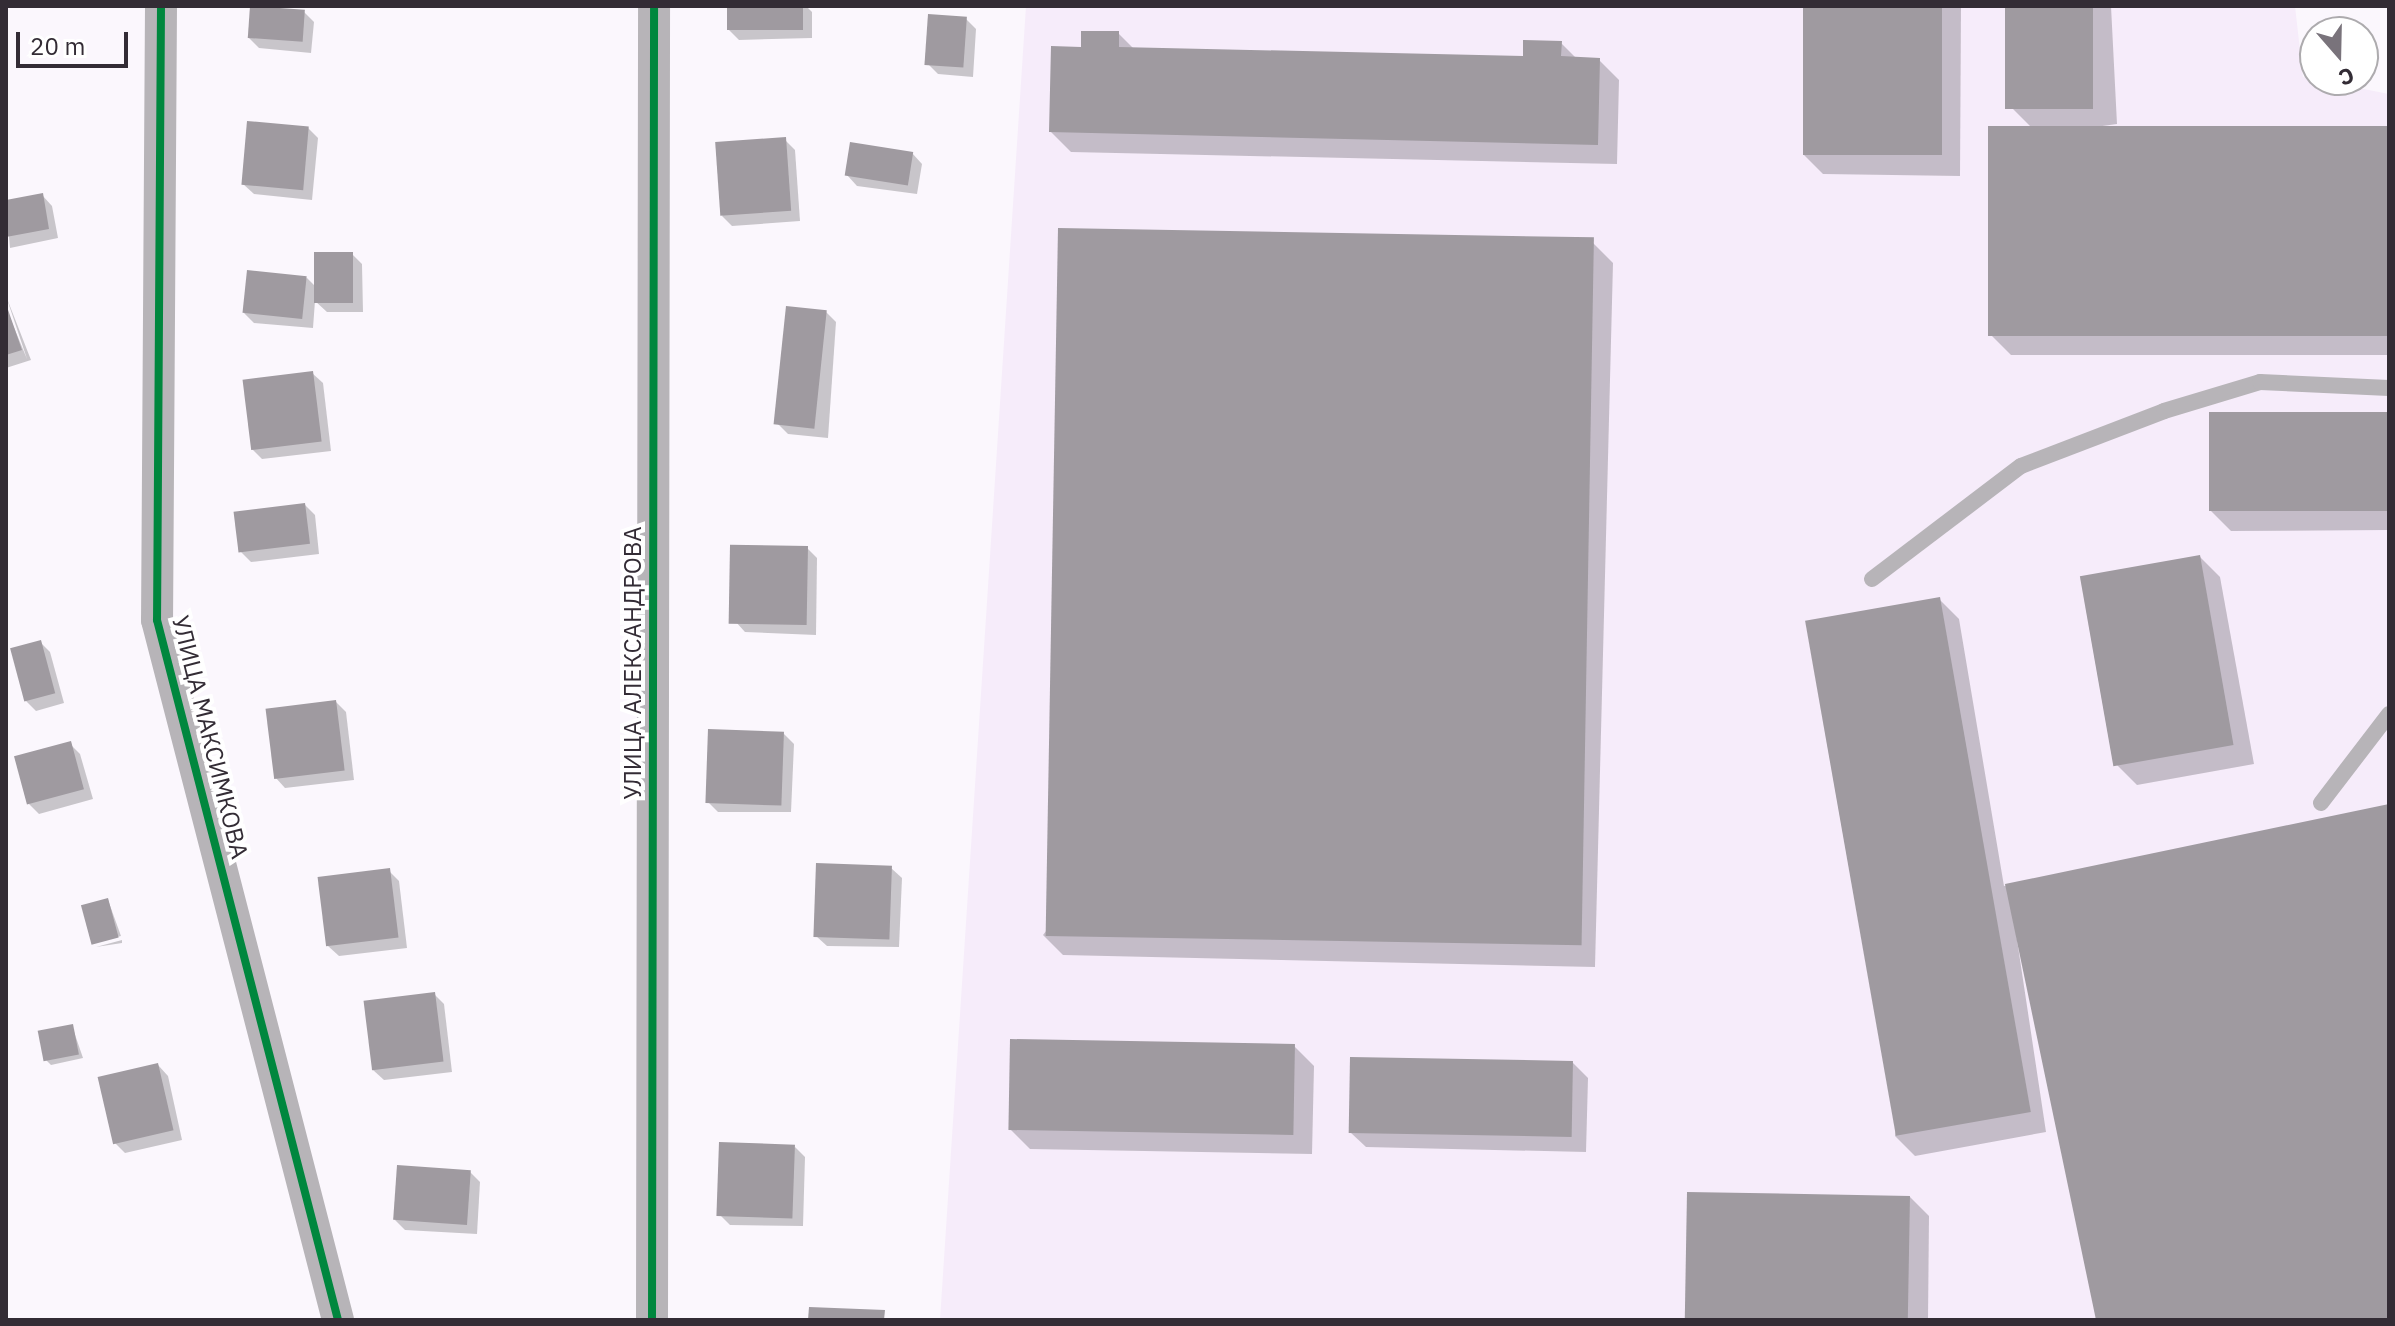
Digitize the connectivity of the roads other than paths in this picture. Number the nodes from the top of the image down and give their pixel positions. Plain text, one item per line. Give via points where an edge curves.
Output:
1 (161, 6) edge
2 (654, 6) edge
3 (2389, 388) edge
4 (1872, 579) dead end
5 (2389, 714) edge
6 (2321, 803) dead end
7 (338, 1320) edge
8 (652, 1320) edge

1 - 7 street, УЛИЦА МАКСИМКОВА via 157,620
2 - 8 street, УЛИЦА АЛЕКСАНДРОВА
3 - 4 lane via 2260,382 2164,411 2021,466
5 - 6 lane

